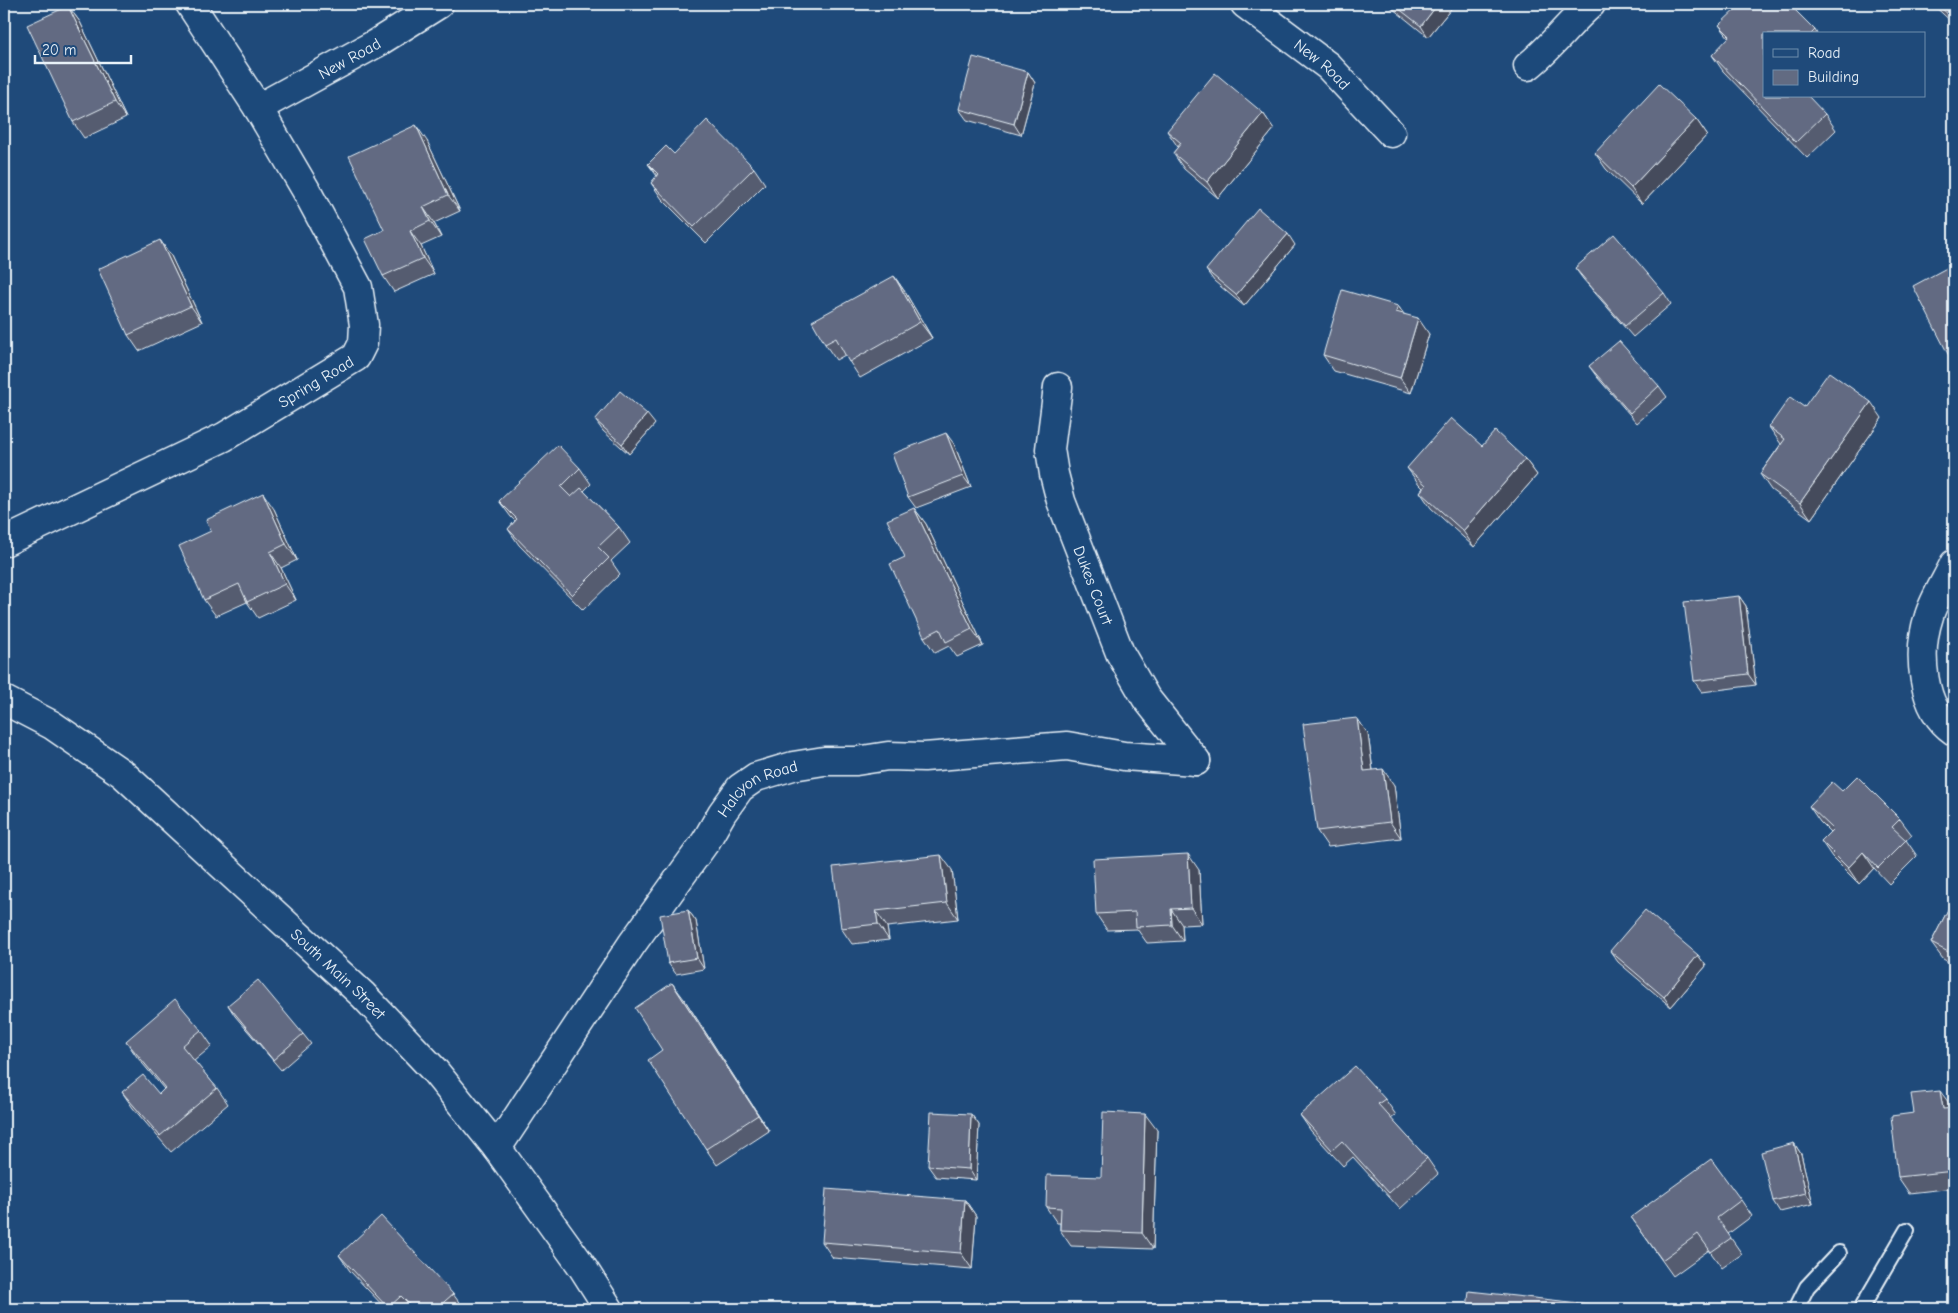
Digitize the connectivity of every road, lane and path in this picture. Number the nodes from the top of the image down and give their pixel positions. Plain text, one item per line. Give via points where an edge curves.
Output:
1 (190, 4) edge
2 (439, 4) edge
3 (1245, 4) edge
4 (1591, 4) edge
5 (1528, 66) dead end
6 (258, 108) junction
7 (1391, 133) dead end
8 (1058, 387) dead end
9 (4, 542) edge
10 (1954, 564) edge
11 (4, 700) edge
12 (1954, 731) edge
13 (1196, 762) joint
14 (497, 1148) junction
15 (1907, 1230) dead end
16 (1839, 1253) dead end
17 (609, 1309) edge
18 (1796, 1309) edge
19 (1861, 1309) edge

1 - 6 street, Spring Road
2 - 6 street, New Road via 375,44
3 - 7 street, New Road via 1328,66
4 - 5 street
6 - 9 street, Spring Road via 358,287 364,325 363,343 356,357 224,437
8 - 13 street, Dukes Court via 1050,448 1061,501 1120,653 1146,698
10 - 12 street via 1929,617 1923,650 1925,681 1933,707
11 - 14 street, South Main Street via 52,725 123,774 363,995 434,1070
13 - 14 street, Halcyon Road via 1124,756 1067,746 824,761 756,776 740,788 722,813
14 - 17 street, South Main Street
15 - 19 lane
16 - 18 lane via 1807,1286

